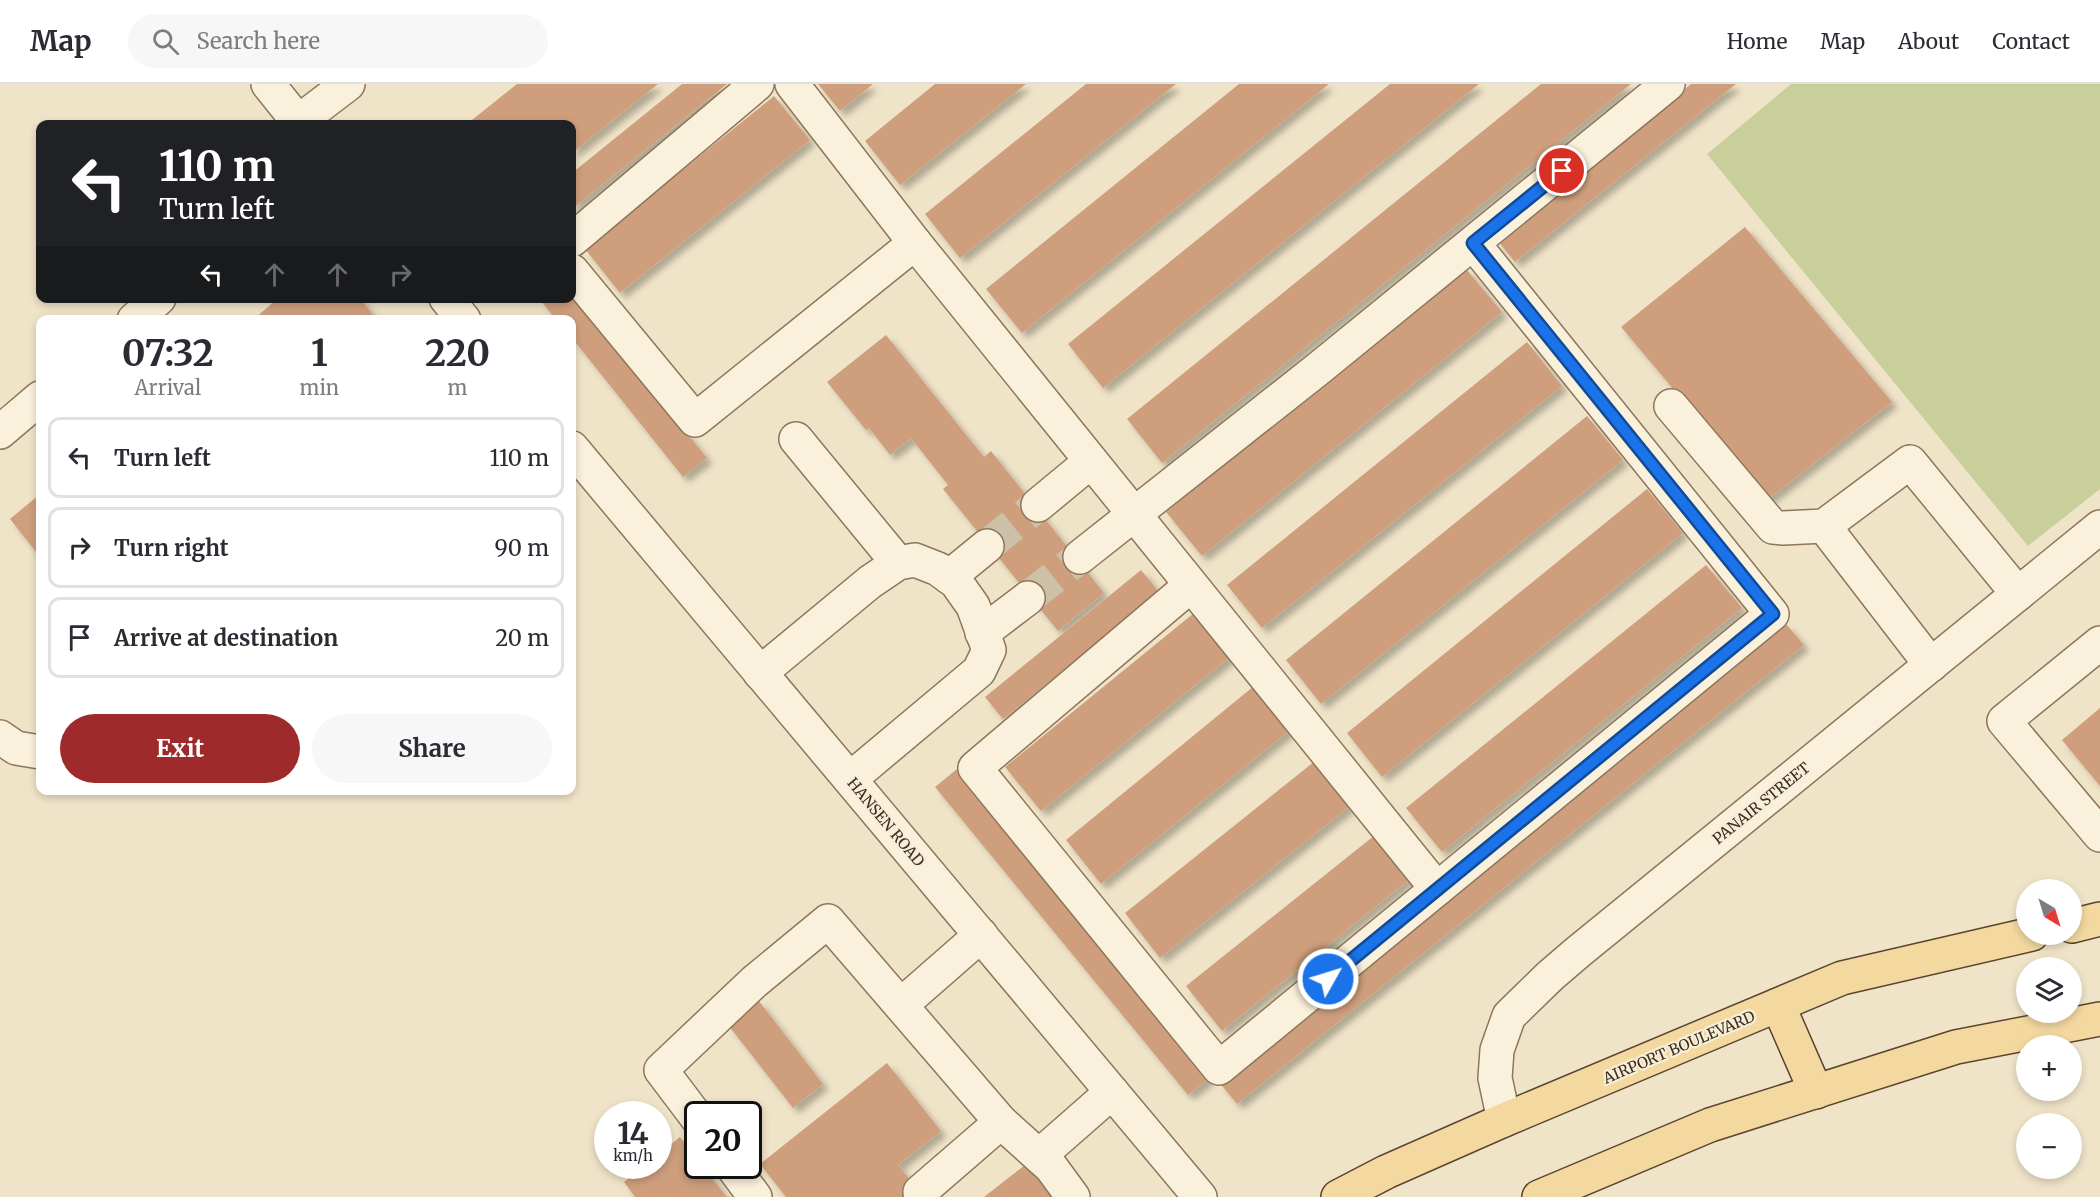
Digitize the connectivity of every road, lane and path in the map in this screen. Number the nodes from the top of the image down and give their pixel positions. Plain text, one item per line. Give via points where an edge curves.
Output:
1 (268, 84) edge
2 (348, 84) edge
3 (757, 84) edge
4 (792, 84) edge
5 (1668, 84) edge
6 (297, 120) edge
7 (303, 120) edge
8 (576, 237) edge
9 (915, 243) junction
10 (1473, 243) junction
11 (576, 276) edge
12 (153, 303) edge
13 (450, 303) edge
14 (140, 315) edge
15 (460, 315) edge
16 (36, 401) edge
17 (1671, 406) dead end
18 (0, 432) edge
19 (796, 439) dead end
20 (576, 453) edge
21 (1090, 462) junction
22 (1038, 505) tunnel mouth
23 (1133, 515) junction
24 (1824, 526) junction
25 (2100, 527) edge
26 (987, 546) tunnel mouth
27 (1080, 557) tunnel mouth
28 (898, 564) junction
29 (949, 577) junction
30 (1190, 586) junction
31 (2018, 594) junction
32 (1028, 598) tunnel mouth
33 (982, 633) junction
34 (2100, 643) edge
35 (1931, 665) junction
36 (760, 673) junction
37 (0, 737) edge
38 (36, 751) edge
39 (850, 780) junction
40 (2100, 835) edge
41 (1437, 890) junction
42 (2100, 919) edge
43 (2082, 924) edge
44 (981, 935) junction
45 (2016, 938) edge
46 (901, 1005) junction
47 (1778, 1005) junction
48 (2100, 1019) edge
49 (1112, 1092) junction
50 (1816, 1092) junction
51 (684, 1101) edge
52 (1504, 1120) junction
53 (1001, 1122) junction
54 (1039, 1156) junction
55 (742, 1179) edge
56 (920, 1192) dead end
57 (755, 1197) edge
58 (1073, 1197) edge
59 (1200, 1197) edge
60 (1338, 1197) edge
61 (1539, 1197) edge

1 - 6 street
2 - 7 street
3 - 8 street
4 - 9 street
5 - 10 street
9 - 11 street via 695,420
9 - 21 street
10 - 23 street
10 - 41 street via 1773,614
12 - 14 street
13 - 15 street
16 - 18 street
17 - 24 street via 1773,527
19 - 28 street
20 - 36 street, HANSEN ROAD
21 - 22 street
21 - 23 street
23 - 27 street
23 - 30 street
24 - 31 street via 1910,462
24 - 35 street
25 - 31 street, PANAIR STREET
26 - 29 street
28 - 29 street via 915,560 938,568
28 - 36 street via 870,582
29 - 33 street via 973,606
30 - 41 street
30 - 41 street via 975,768 981,776 1220,1068
31 - 35 street, PANAIR STREET
32 - 33 street
33 - 39 street via 989,650 979,671
34 - 40 street via 2004,721
35 - 52 street, PANAIR STREET via 1564,964 1509,1016 1497,1050 1495,1078
36 - 39 street, HANSEN ROAD
37 - 38 street via 16,748
39 - 44 street, HANSEN ROAD
42 - 43 main road
44 - 46 street
44 - 49 street, HANSEN ROAD
45 - 47 main road, AIRPORT BOULEVARD via 1842,978
46 - 51 street via 828,921 754,982 661,1070
46 - 53 street
47 - 50 main road
47 - 52 main road, AIRPORT BOULEVARD
48 - 50 main road via 1956,1047
49 - 54 street
49 - 59 street, HANSEN ROAD
50 - 61 main road via 1710,1125
52 - 60 main road, AIRPORT BOULEVARD
53 - 54 street
53 - 56 street
54 - 58 street
55 - 57 street

